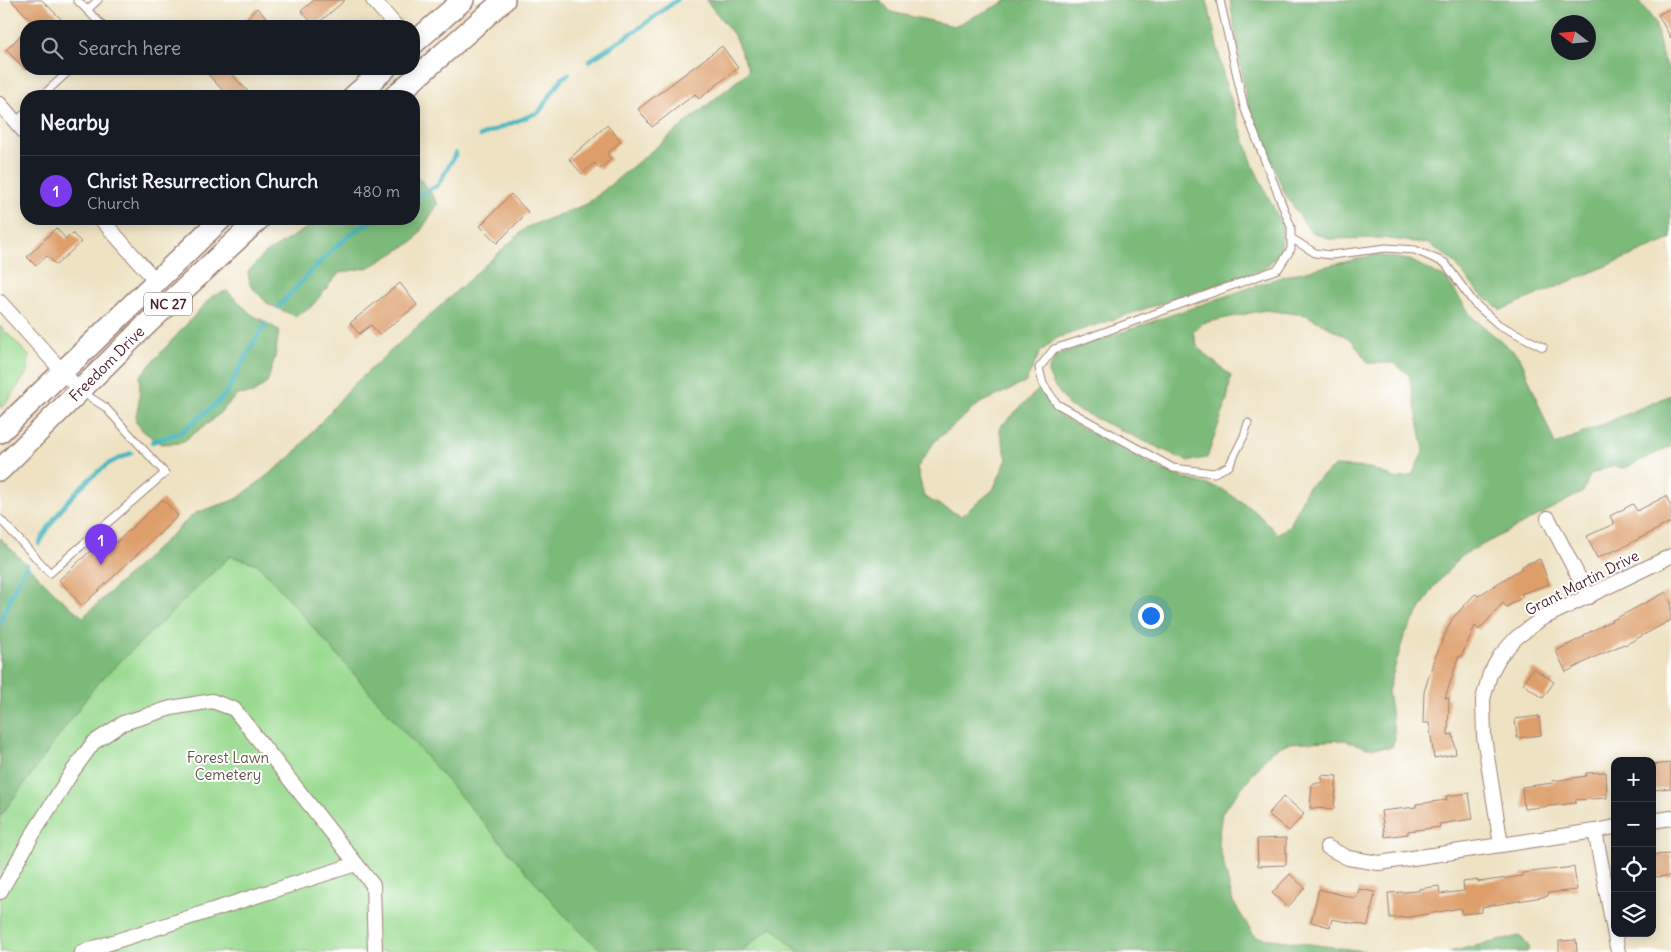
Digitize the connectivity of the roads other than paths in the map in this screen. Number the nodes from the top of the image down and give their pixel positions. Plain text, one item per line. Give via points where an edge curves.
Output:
1 (78, 0) edge
2 (98, 0) edge
3 (373, 0) edge
4 (463, 0) edge
5 (504, 0) edge
6 (1220, 0) edge
7 (87, 10) junction
8 (97, 20) edge
9 (391, 20) edge
10 (420, 38) edge
11 (420, 74) edge
12 (65, 75) edge
13 (378, 75) edge
14 (419, 75) edge
15 (48, 90) edge
16 (361, 90) edge
17 (402, 90) edge
18 (0, 104) edge
19 (20, 116) edge
20 (106, 225) edge
21 (215, 225) edge
22 (253, 225) edge
23 (1291, 238) junction
24 (156, 281) junction
25 (0, 302) edge
26 (1543, 347) dead end
27 (62, 371) junction
28 (80, 390) junction
29 (1248, 423) dead end
30 (0, 432) edge
31 (0, 470) edge
32 (1548, 518) dead end
33 (0, 519) edge
34 (1671, 556) edge
35 (1589, 597) junction
36 (1671, 818) edge
37 (1656, 820) edge
38 (1611, 828) edge
39 (1595, 831) junction
40 (1501, 845) junction
41 (1327, 847) dead end
42 (356, 864) junction
43 (0, 892) edge
44 (82, 952) edge
45 (375, 952) edge
46 (1618, 952) edge

1 - 7 lane
2 - 7 lane
3 - 9 street
4 - 10 main road
5 - 11 main road
6 - 23 lane via 1244,107 1291,227
7 - 8 lane
12 - 15 lane
13 - 16 main road
14 - 17 main road
18 - 19 street
20 - 24 street
21 - 24 main road, Freedom Drive / NC 27
22 - 28 main road, Freedom Drive / NC 27
23 - 26 lane via 1316,253 1331,256 1386,248 1415,250 1445,263 1474,302 1500,325
23 - 29 lane via 1291,249 1278,270 1054,349 1039,368 1043,384 1057,404 1173,468 1214,473 1229,466
24 - 27 main road, Freedom Drive / NC 27
25 - 27 street
27 - 28 street
27 - 30 main road, Freedom Drive / NC 27
28 - 31 main road, Freedom Drive / NC 27
28 - 33 lane via 106,407 164,473 50,573
32 - 35 street
34 - 35 street, Grant Martin Drive
35 - 40 street, Grant Martin Drive via 1541,619 1516,638 1490,674 1483,699 1484,737
36 - 37 street
38 - 39 street
39 - 40 street
39 - 46 street
40 - 41 street via 1379,863 1348,858
42 - 43 street via 234,710 212,701 171,708 123,723 93,743 33,834
42 - 44 street
42 - 45 street via 373,886

